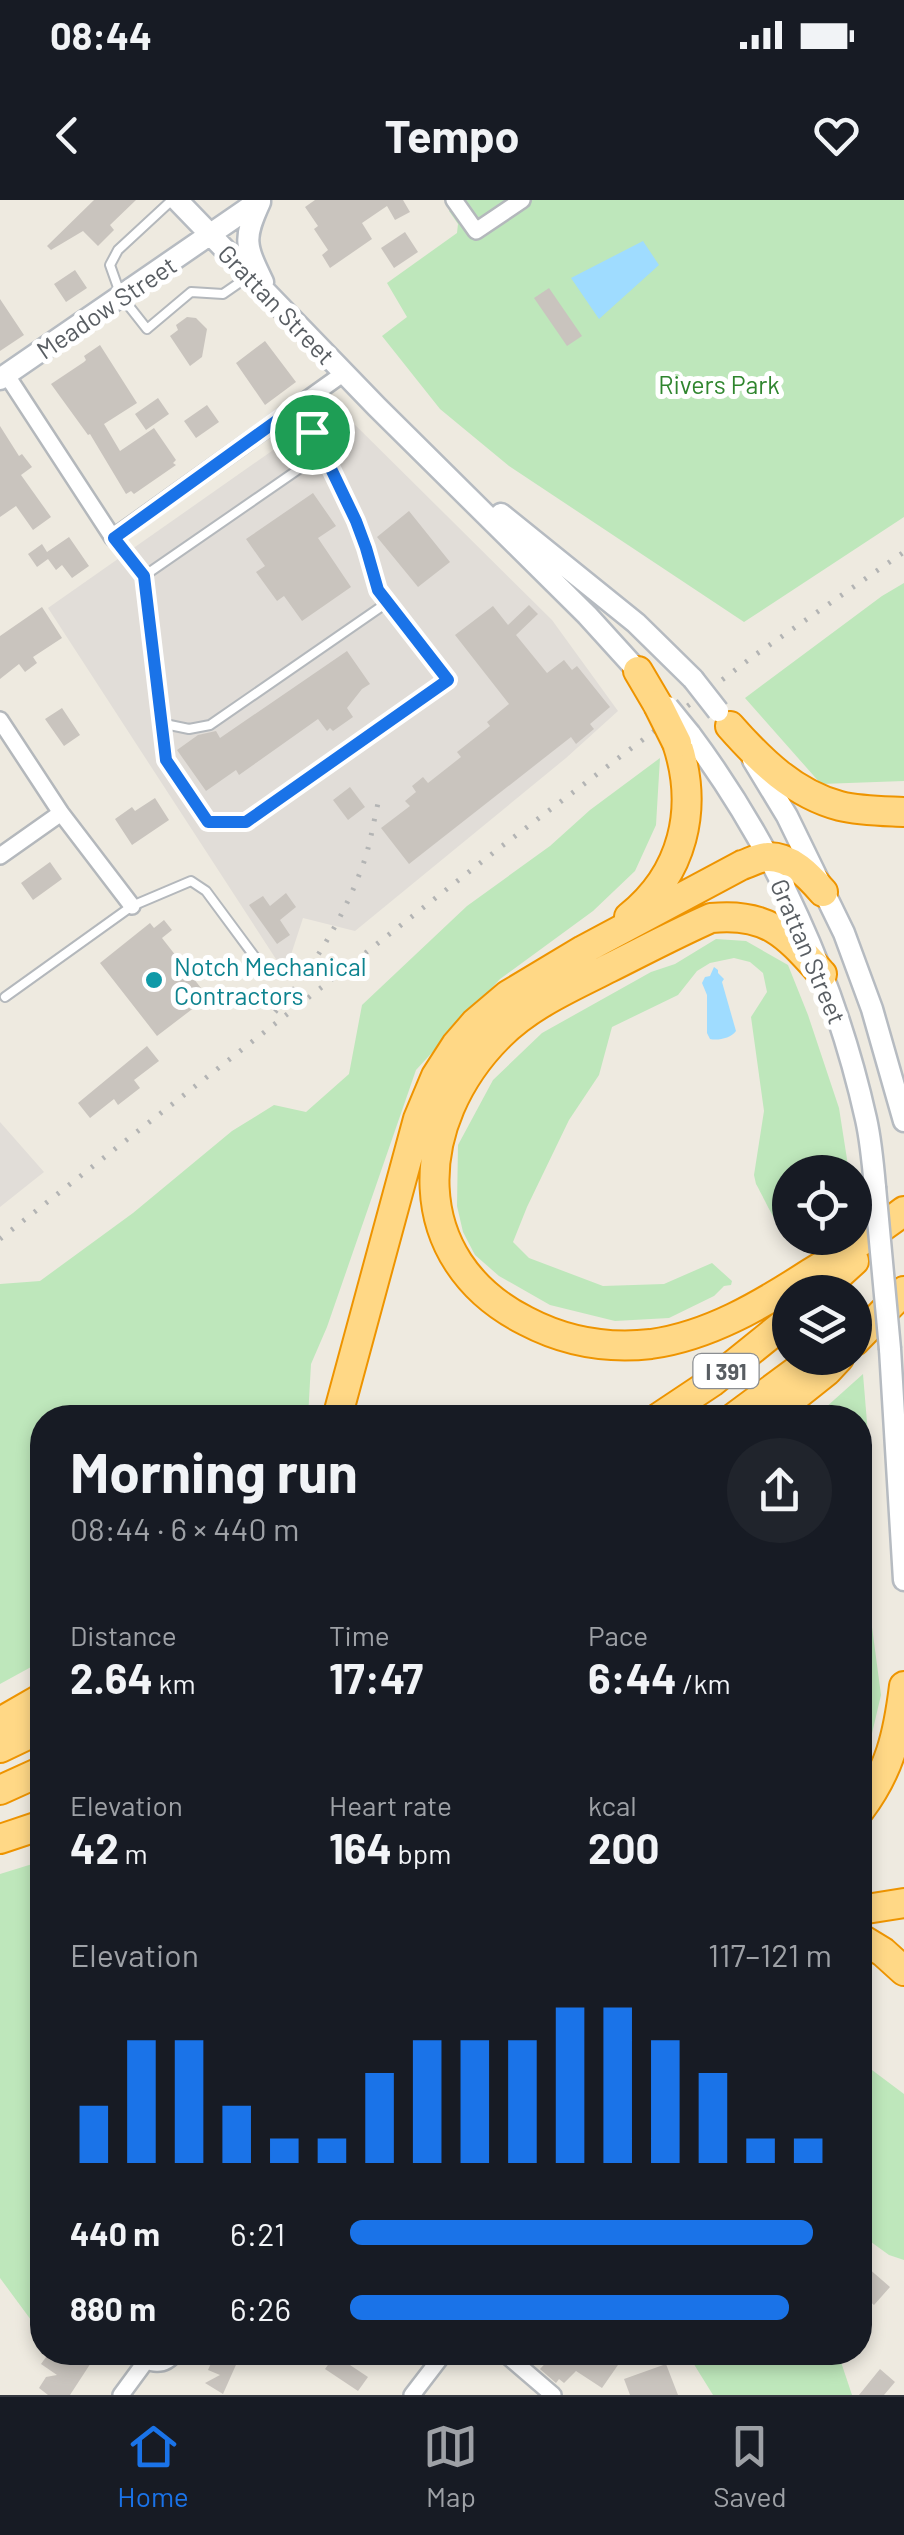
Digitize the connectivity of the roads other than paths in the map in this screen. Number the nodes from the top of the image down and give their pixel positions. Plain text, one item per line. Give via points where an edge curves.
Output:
1 (174, 200) edge
2 (261, 200) edge
3 (454, 200) edge
4 (522, 200) edge
5 (210, 236) junction
6 (249, 276) junction
7 (268, 293) junction
8 (121, 296) junction
9 (344, 374) junction
10 (3, 376) edge
11 (300, 404) junction
12 (421, 450) junction
13 (322, 453) junction
14 (114, 538) junction
15 (144, 576) junction
16 (388, 602) junction
17 (638, 671) joint
18 (724, 719) junction
19 (0, 720) edge
20 (160, 723) junction
21 (684, 738) junction
22 (61, 812) junction
23 (904, 812) edge
24 (0, 856) edge
25 (768, 857) junction
26 (824, 892) junction
27 (132, 906) junction
28 (583, 950) junction
29 (263, 968) dead end
30 (822, 974) junction
31 (5, 997) dead end
32 (904, 1120) edge
33 (904, 1214) edge
34 (838, 1275) edge
35 (904, 1282) edge
36 (904, 1290) edge
37 (872, 1311) edge
38 (872, 1323) edge
39 (772, 1334) edge
40 (791, 1375) edge
41 (819, 1375) edge
42 (341, 1405) edge
43 (678, 1405) edge
44 (750, 1405) edge
45 (783, 1405) edge
46 (904, 1580) edge
47 (904, 1686) edge
48 (30, 1705) edge
49 (0, 1722) edge
50 (30, 1734) edge
51 (0, 1748) edge
52 (30, 1776) edge
53 (0, 1790) edge
54 (872, 1792) edge
55 (30, 1830) edge
56 (0, 1839) edge
57 (904, 1903) edge
58 (872, 1908) edge
59 (872, 1945) edge
60 (904, 1971) edge
61 (137, 2365) edge
62 (435, 2365) edge
63 (518, 2365) edge
64 (121, 2395) edge
65 (412, 2395) edge
66 (553, 2395) edge

1 - 5 main road, Grattan Street
1 - 8 lane via 112,257
2 - 5 main road, Meadow Street
2 - 7 main road via 247,231
3 - 4 street via 476,231
5 - 6 main road, Grattan Street
5 - 8 main road, Meadow Street
6 - 7 main road, Grattan Street
6 - 8 lane via 223,294 192,292 147,329
7 - 9 main road, Grattan Street
8 - 10 main road, Meadow Street
9 - 11 street
9 - 12 main road, Grattan Street
10 - 14 street
11 - 13 lane
11 - 14 street
12 - 17 main road, Grattan Street
12 - 18 main road, Grattan Street, bridge via 636,623
13 - 15 lane
13 - 16 lane
14 - 15 lane
15 - 20 lane
16 - 20 lane via 210,725
16 - 20 lane via 448,680 246,822 208,822 166,760
17 - 21 highway, bridge
18 - 23 highway via 772,770 820,799
18 - 26 main road, Grattan Street via 788,816
19 - 22 street
21 - 25 main road, Grattan Street via 723,780
21 - 28 highway via 688,792 673,864 650,898
22 - 24 street
22 - 27 street
25 - 26 highway via 803,870
25 - 28 highway
25 - 30 main road, Grattan Street
26 - 32 main road, Grattan Street via 872,1009
27 - 29 lane via 191,881 206,891
27 - 31 lane
28 - 42 highway via 490,1010 436,1076 418,1119
30 - 33 highway via 771,926 753,918 711,918 529,1012 466,1075 444,1120 433,1182 439,1219 470,1277 518,1317 568,1339 631,1345 712,1328
30 - 46 main road, Grattan Street, bridge via 867,1123 876,1187
33 - 34 highway
35 - 37 highway
36 - 38 highway
39 - 43 highway, I 391
40 - 44 highway, I 391
41 - 45 highway
47 - 54 highway via 894,1747
48 - 49 highway
50 - 51 highway
52 - 53 highway
55 - 56 highway
57 - 58 highway
59 - 60 highway
61 - 64 street
62 - 65 street
63 - 66 street

